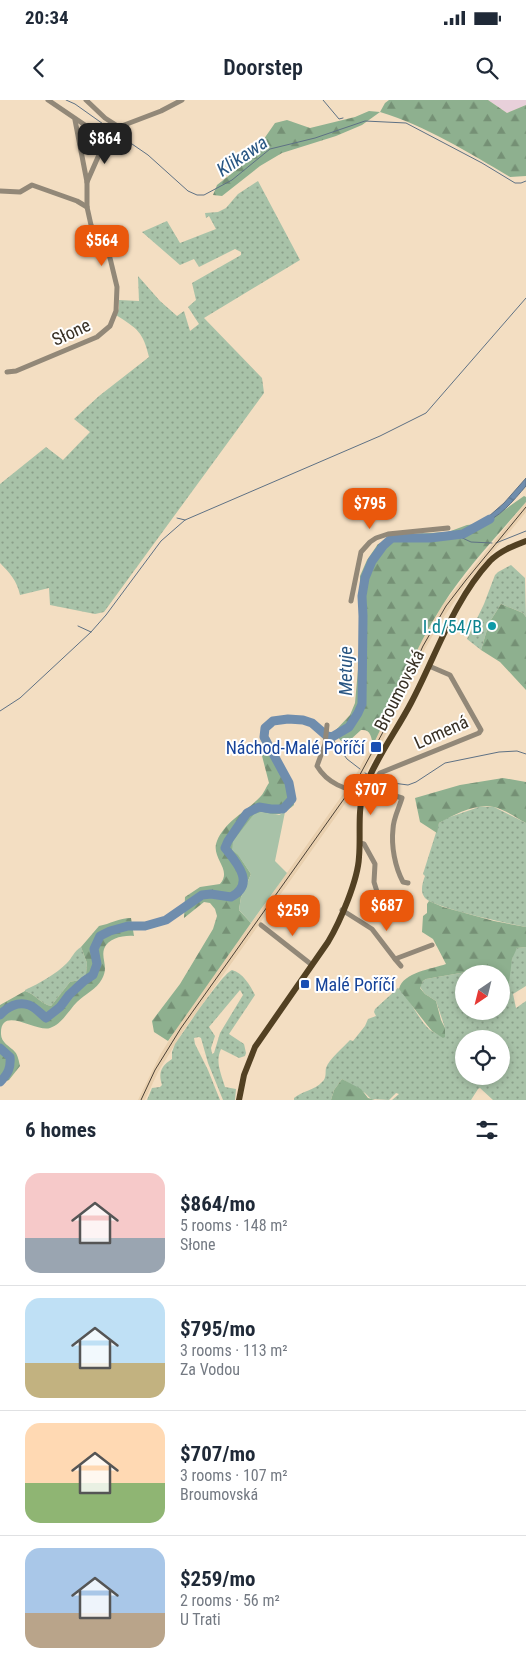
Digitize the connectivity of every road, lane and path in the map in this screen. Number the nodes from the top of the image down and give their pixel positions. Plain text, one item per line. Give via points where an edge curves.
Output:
1 (48, 100) edge
2 (86, 100) edge
3 (182, 100) edge
4 (75, 120) junction
5 (118, 129) junction
6 (109, 138) junction
7 (87, 182) junction
8 (0, 191) edge
9 (87, 207) junction
10 (8, 372) dead end
11 (448, 528) dead end
12 (526, 541) edge
13 (351, 600) dead end
14 (429, 666) junction
15 (327, 725) dead end
16 (367, 789) junction
17 (360, 843) junction
18 (408, 883) dead end
19 (394, 906) dead end
20 (342, 910) junction
21 (262, 925) dead end
22 (432, 945) dead end
23 (395, 959) junction
24 (312, 965) junction
25 (401, 966) dead end
26 (239, 1100) edge

1 - 4 street
2 - 5 street
3 - 5 street
4 - 6 street
4 - 7 street, Słone
5 - 6 street, Słone
6 - 7 street, Słone
7 - 9 street, Słone
8 - 9 street via 20,192 32,185
9 - 10 street, Słone via 91,225 107,250 114,272 118,303 113,320 106,330 91,340 16,372
11 - 13 street via 388,534 370,542 360,557
12 - 14 main road, Broumovská via 495,557 473,582
14 - 16 main road, Broumovská
14 - 16 street, Lomená via 450,675 481,730 380,773
15 - 16 street via 325,744 317,766 320,772 343,788
16 - 17 main road, Broumovská via 360,820
16 - 18 street via 402,798 393,828 394,852 398,872 403,882
17 - 19 street via 364,844 375,864 374,882 378,895
17 - 20 main road, Broumovská via 358,866
20 - 23 street via 372,929
20 - 24 main road, Broumovská via 333,934
21 - 24 street
22 - 23 street
23 - 25 street
24 - 26 main road, Broumovská via 255,1047

